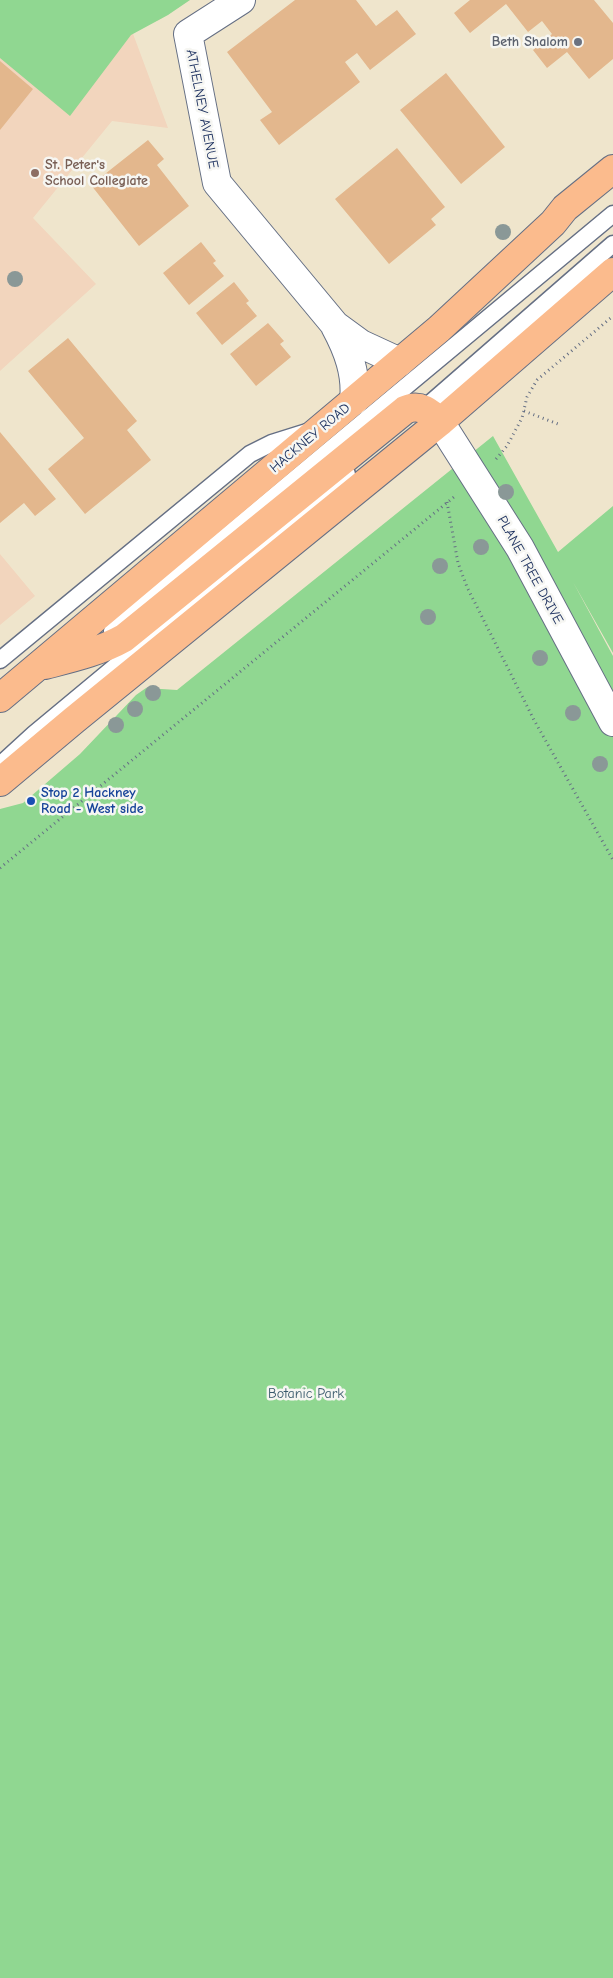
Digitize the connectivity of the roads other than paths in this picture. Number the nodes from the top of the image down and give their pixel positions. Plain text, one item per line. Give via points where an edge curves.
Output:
1 (241, 0) edge
2 (613, 169) edge
3 (613, 214) edge
4 (613, 244) edge
5 (613, 272) edge
6 (335, 325) junction
7 (400, 362) junction
8 (354, 401) junction
9 (432, 416) junction
10 (324, 426) junction
11 (84, 655) junction
12 (0, 660) edge
13 (39, 666) junction
14 (0, 698) edge
15 (613, 722) edge
16 (0, 766) edge
17 (0, 782) edge

1 - 6 street, ATHELNEY AVENUE via 188,34 217,183
2 - 7 highway, HACKNEY ROAD via 565,208 553,223
3 - 11 lane
4 - 9 lane
5 - 9 highway
6 - 7 street, ATHELNEY AVENUE via 361,344
6 - 8 street, ATHELNEY AVENUE via 353,371
7 - 8 highway, HACKNEY ROAD
8 - 10 highway, HACKNEY ROAD
9 - 11 highway via 414,407 400,413 124,638
9 - 15 street, PLANE TREE DRIVE via 520,548
9 - 16 lane via 34,734
9 - 17 highway
10 - 12 lane via 272,443 250,454
10 - 13 highway, HACKNEY ROAD
11 - 13 highway
13 - 14 highway, HACKNEY ROAD

